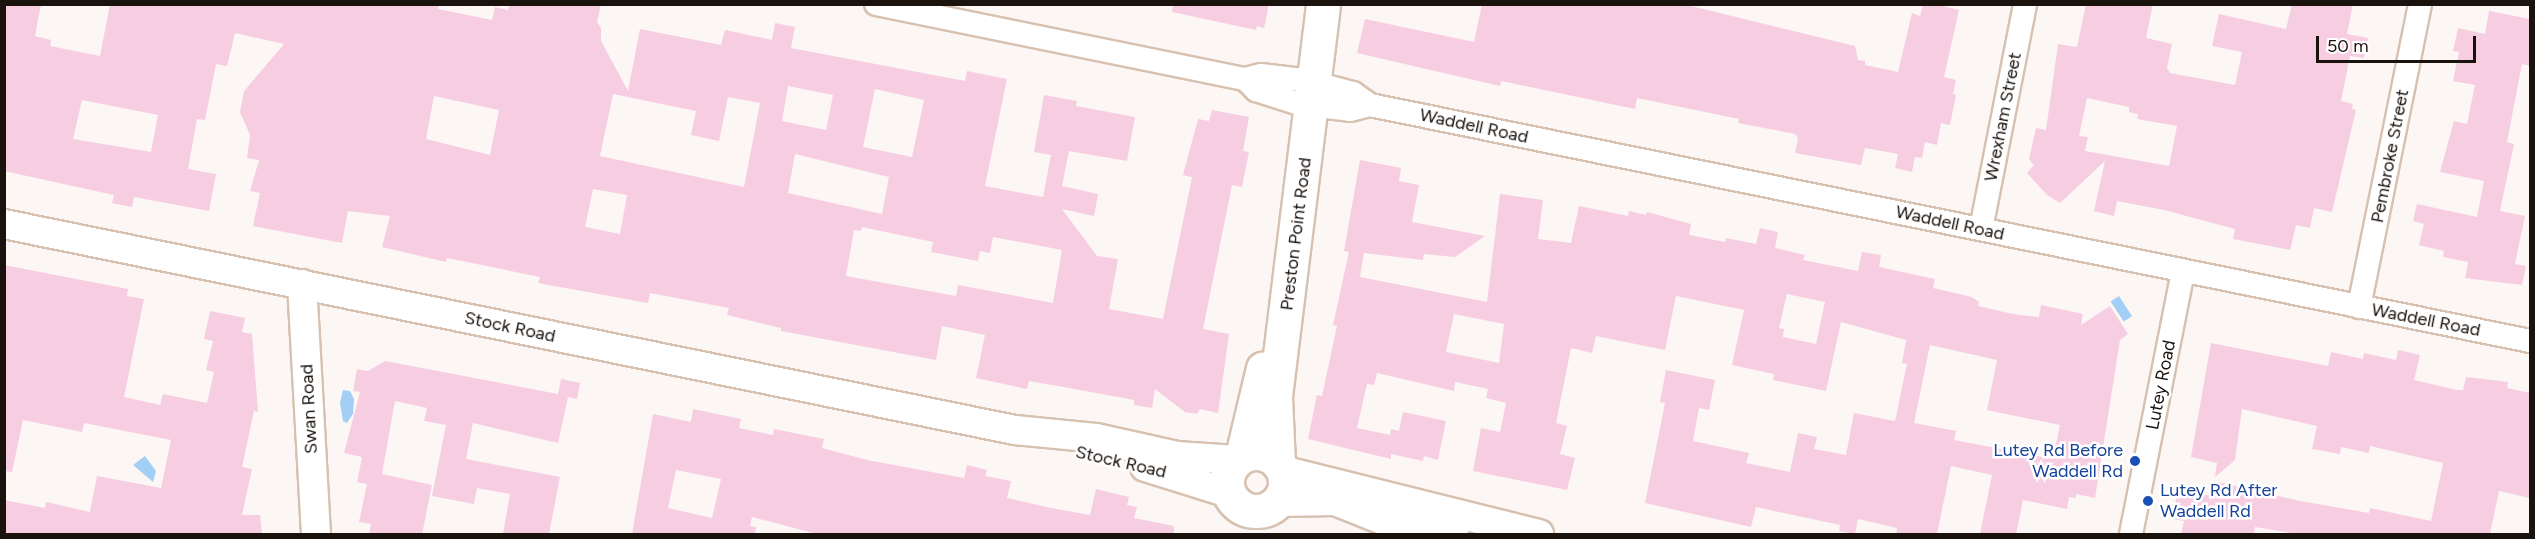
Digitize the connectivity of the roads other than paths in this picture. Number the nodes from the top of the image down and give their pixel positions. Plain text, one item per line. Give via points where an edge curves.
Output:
1 (876, 4) edge
2 (1314, 4) edge
3 (1323, 4) edge
4 (2025, 4) edge
5 (2420, 4) edge
6 (1308, 93) junction
7 (4, 224) edge
8 (1981, 230) junction
9 (2183, 271) junction
10 (302, 284) junction
11 (2359, 306) junction
12 (2530, 341) edge
13 (1015, 430) junction
14 (1240, 458) junction
15 (1280, 466) junction
16 (1231, 496) junction
17 (1268, 515) edge
18 (1491, 525) junction
19 (315, 534) edge
20 (1236, 534) edge
21 (1539, 534) edge
22 (2131, 534) edge

1 - 6 street, Waddell Road via 1245,80 1256,90
2 - 6 main road, Preston Point Road
3 - 6 main road, Preston Point Road
4 - 8 street, Wrexham Street
5 - 11 street, Pembroke Street
6 - 8 street, Waddell Road via 1353,93 1370,105
6 - 14 main road, Preston Point Road via 1259,392
6 - 15 main road, Preston Point Road via 1275,396
7 - 10 street, Stock Road
8 - 9 street, Waddell Road
9 - 11 street, Waddell Road
9 - 22 street, Lutey Road
10 - 13 street, Stock Road
10 - 19 street, Swan Road
11 - 12 street, Waddell Road
13 - 14 street, Stock Road via 1096,438 1177,456
13 - 16 street, Stock Road via 1031,443 1146,467
14 - 15 main road, Stock Road via 1257,453
14 - 16 main road via 1227,477
15 - 17 main road via 1284,485
15 - 18 street, Stock Road via 1472,515
16 - 17 main road, Stock Road via 1249,510
16 - 20 main road
17 - 18 street, Stock Road via 1335,501 1385,521
18 - 21 street, Stock Road

